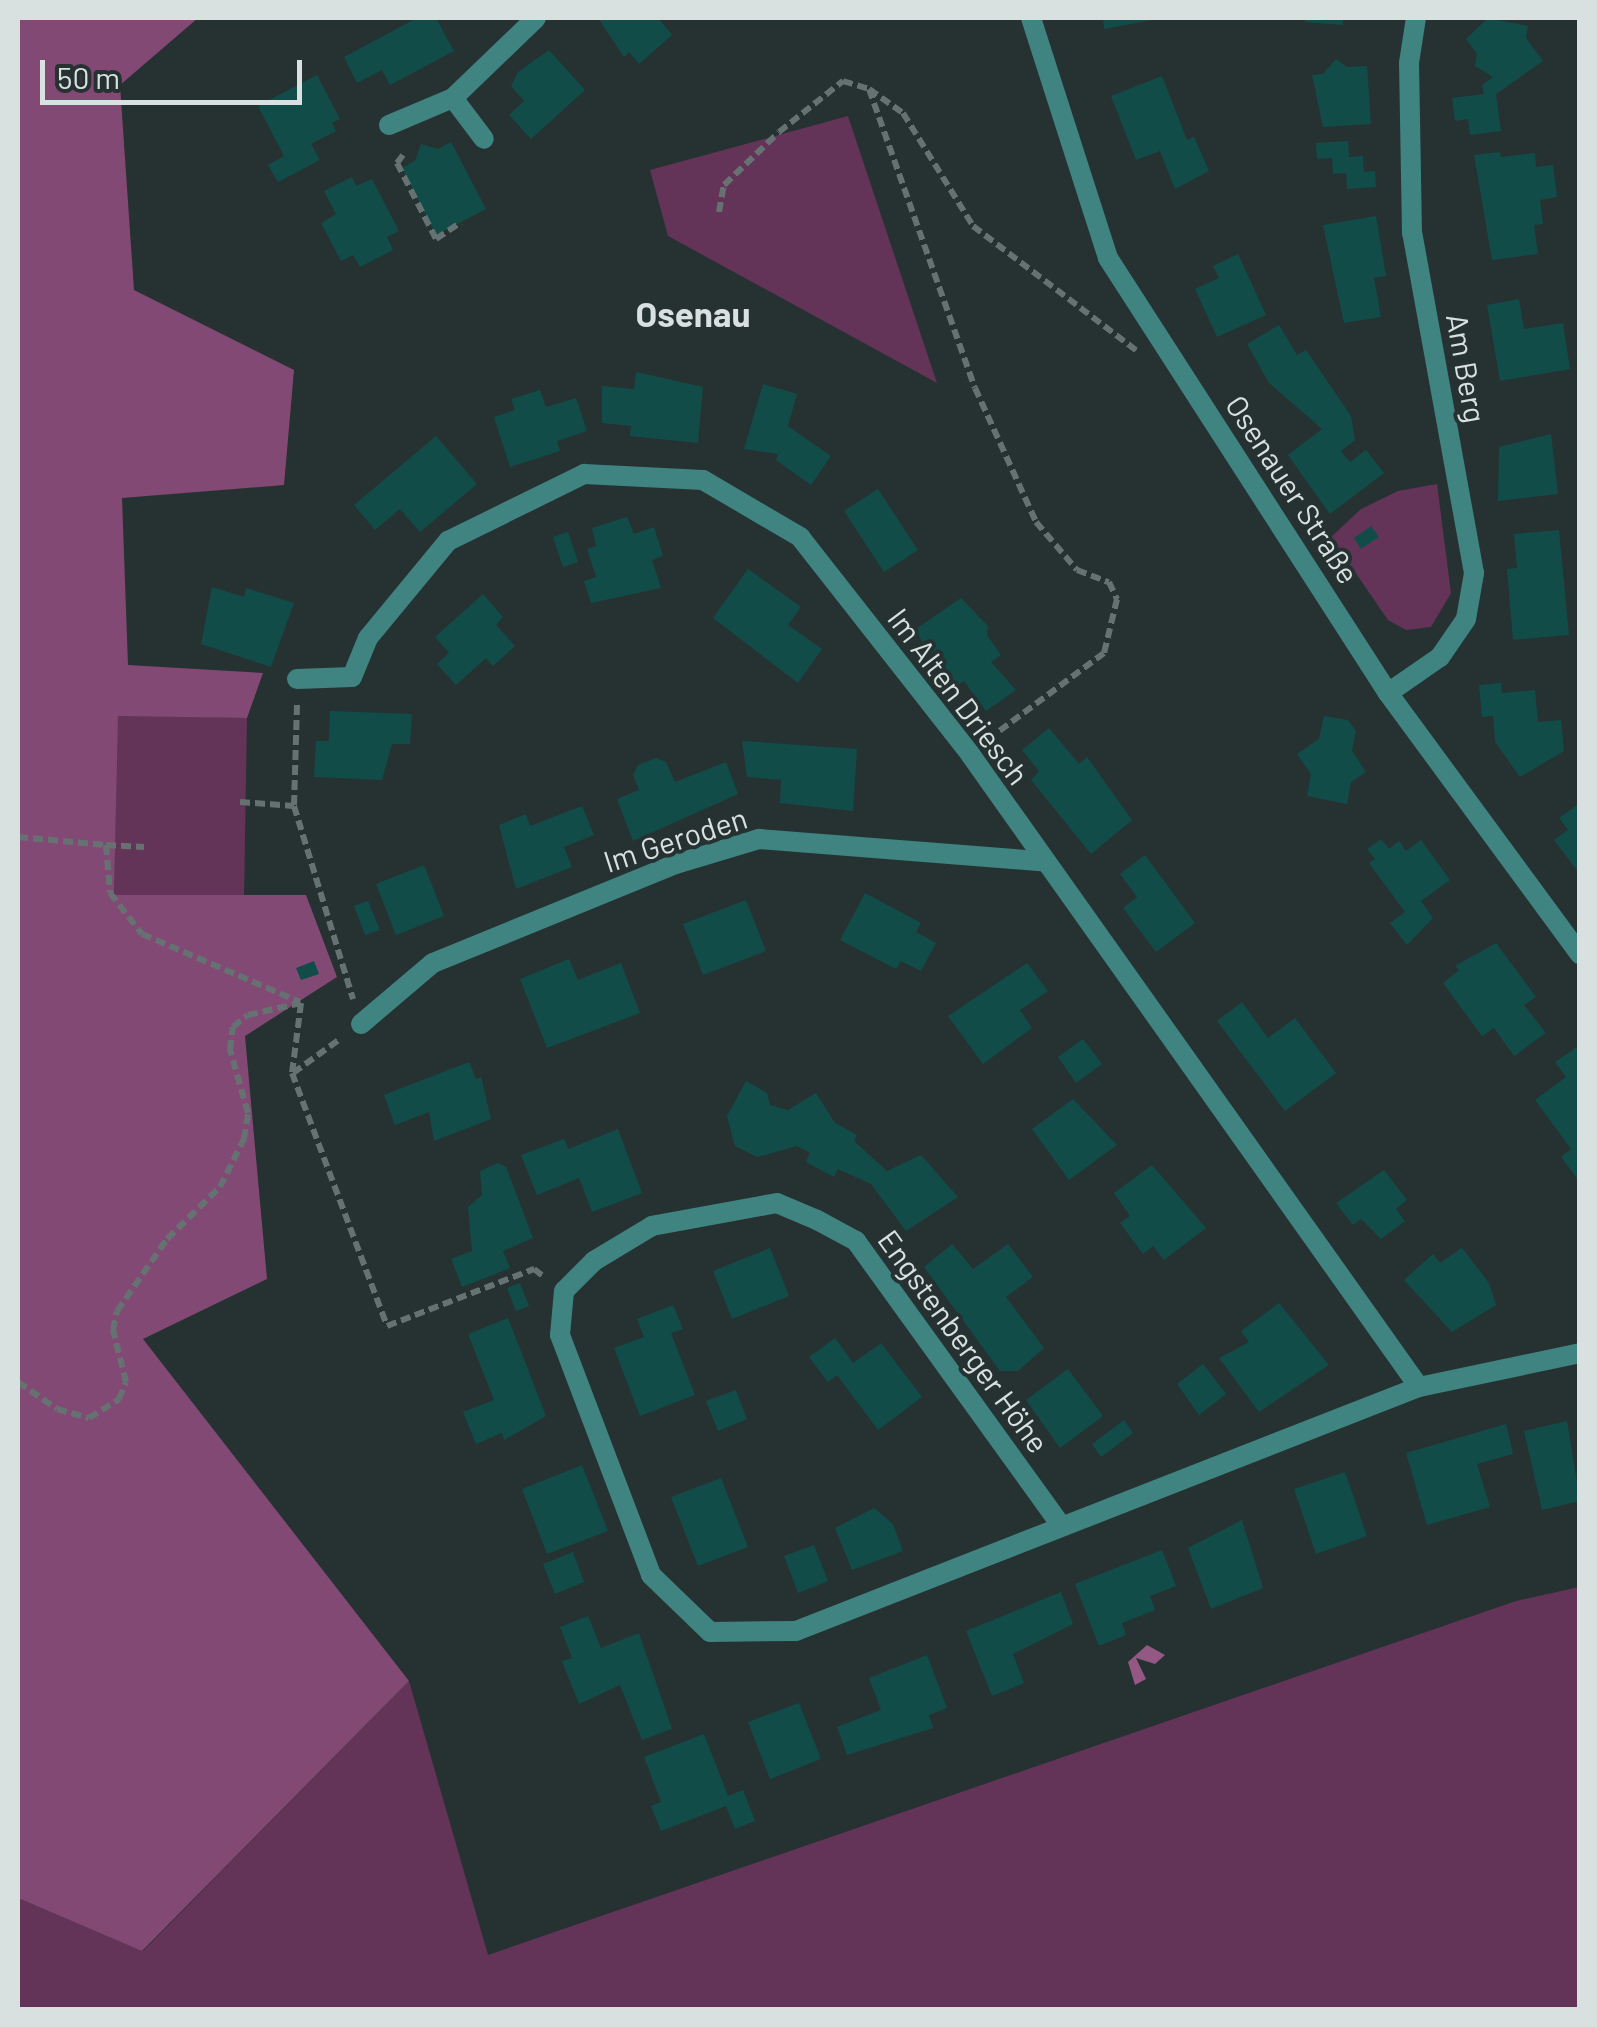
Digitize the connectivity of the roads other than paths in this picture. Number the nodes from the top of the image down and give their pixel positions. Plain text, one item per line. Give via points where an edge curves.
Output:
1 (536, 18) edge
2 (1031, 18) edge
3 (1416, 18) edge
4 (453, 98) junction
5 (390, 125) dead end
6 (484, 139) dead end
7 (297, 679) road end
8 (1388, 693) junction
9 (1041, 861) junction
10 (1580, 954) edge
11 (362, 1024) road end
12 (1580, 1353) edge
13 (1419, 1387) junction
14 (1060, 1524) junction

1 - 4 street
2 - 8 street, Osenauer Straße via 1108,258
3 - 8 street, Am Berg via 1409,63 1412,233 1474,573 1466,618 1440,656
4 - 5 street
4 - 6 street
7 - 9 street, Im Alten Driesch via 352,677 368,638 448,541 584,474 703,480 800,537 970,754
8 - 10 street, Osenauer Straße
9 - 11 street, Im Geroden via 760,840 676,864 434,963
9 - 13 street, Im Alten Driesch
12 - 13 street
13 - 14 street
14 - 14 street, Engstenberger Höhe via 796,1631 710,1632 651,1575 560,1336 564,1291 594,1261 652,1226 777,1202 817,1220 856,1241

